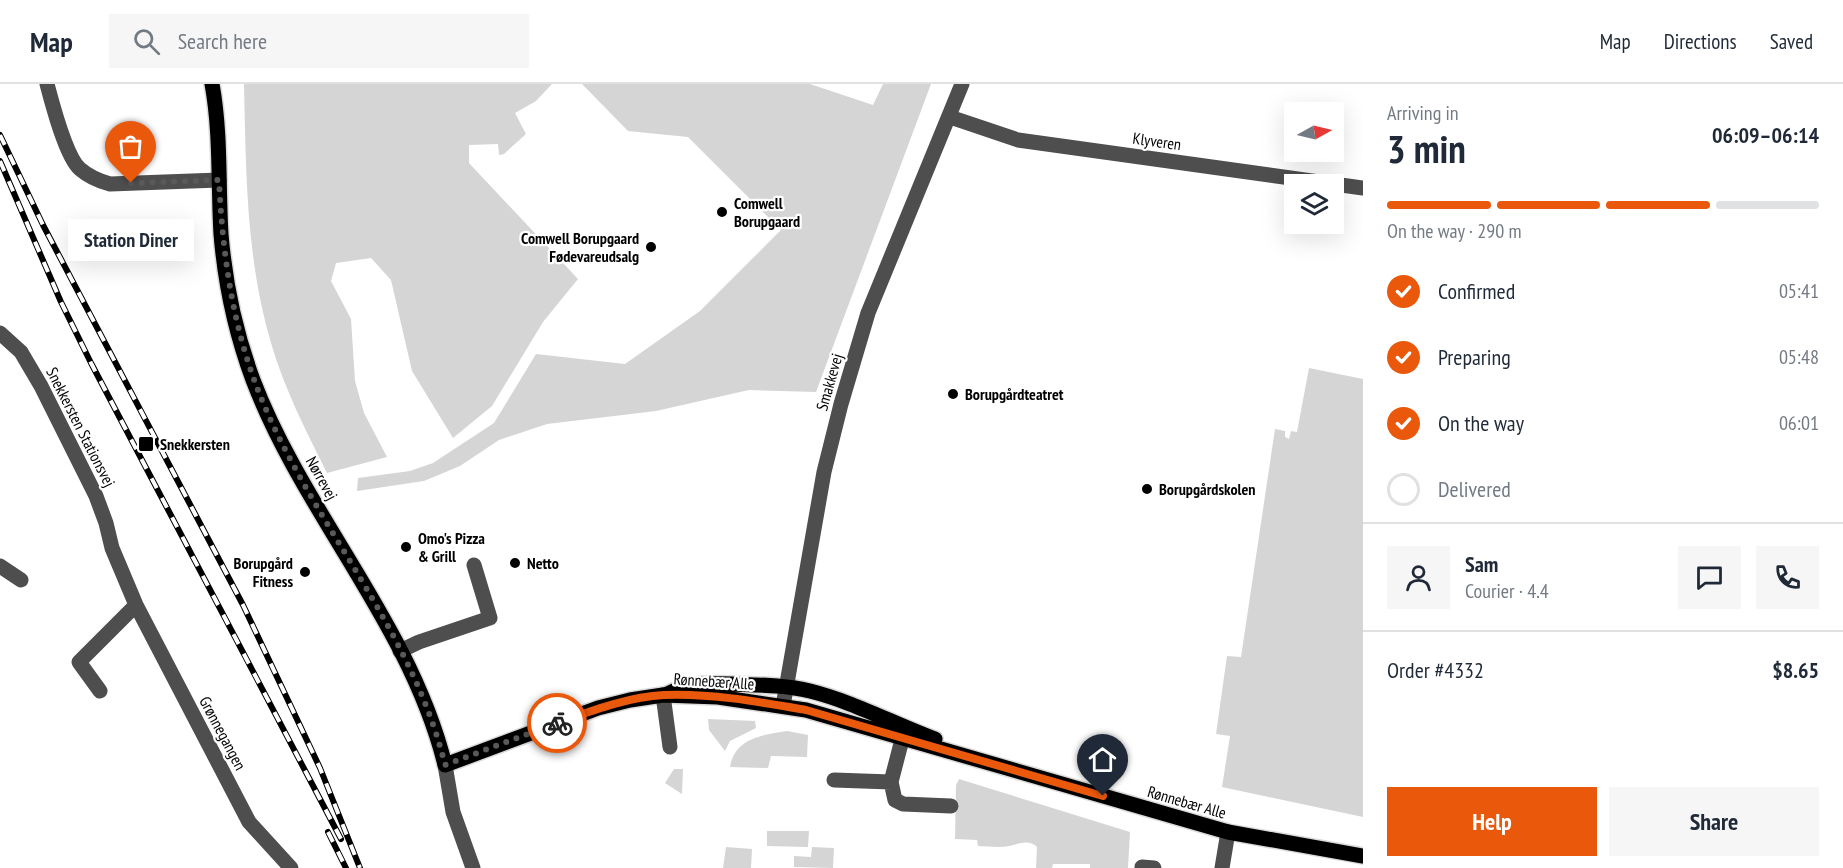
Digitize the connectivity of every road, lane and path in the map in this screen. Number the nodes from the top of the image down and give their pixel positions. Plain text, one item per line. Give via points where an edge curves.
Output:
1 (47, 84) edge
2 (212, 84) edge
3 (962, 84) edge
4 (950, 117) junction
5 (219, 180) junction
6 (1363, 188) edge
7 (0, 333) edge
8 (112, 548) joint
9 (474, 565) dead end
10 (0, 566) edge
11 (21, 580) dead end
12 (136, 605) junction
13 (400, 651) junction
14 (786, 688) junction
15 (100, 691) dead end
16 (663, 695) junction
17 (783, 706) junction
18 (903, 734) junction
19 (670, 747) dead end
20 (445, 765) junction
21 (834, 780) dead end
22 (891, 782) junction
23 (951, 806) dead end
24 (1228, 832) junction
25 (1363, 856) edge
26 (291, 868) edge
27 (473, 868) edge
28 (1222, 868) edge

1 - 5 street via 60,128 78,168 99,181 110,184
2 - 5 main road, Nørrevej
3 - 4 street, Smakkevej
4 - 6 street, Klyveren via 1018,140
4 - 14 street, Smakkevej via 868,313 841,404 824,472
5 - 13 main road, Nørrevej via 228,283 253,380 308,489
7 - 8 street, Snekkersten Stationsvej via 21,351 41,386 96,496
8 - 12 street, Grønnegangen
9 - 13 street via 490,618
10 - 11 street
12 - 15 street via 79,662
12 - 26 street, Grønnegangen via 249,822
13 - 20 main road, Nørrevej via 423,699
14 - 16 main road, Rønnebær Alle via 707,683 682,686
14 - 17 street, Smakkevej
14 - 18 main road, Rønnebær Alle via 831,698
16 - 17 main road, Rønnebær Alle
16 - 19 street
16 - 20 main road, Rønnebær Alle via 598,708
17 - 18 main road, Rønnebær Alle
18 - 22 street
18 - 24 main road, Rønnebær Alle
20 - 27 street, Nørrevej via 453,812
21 - 22 street
22 - 23 street via 895,800 903,804
24 - 25 main road, Rønnebær Alle
24 - 28 street

